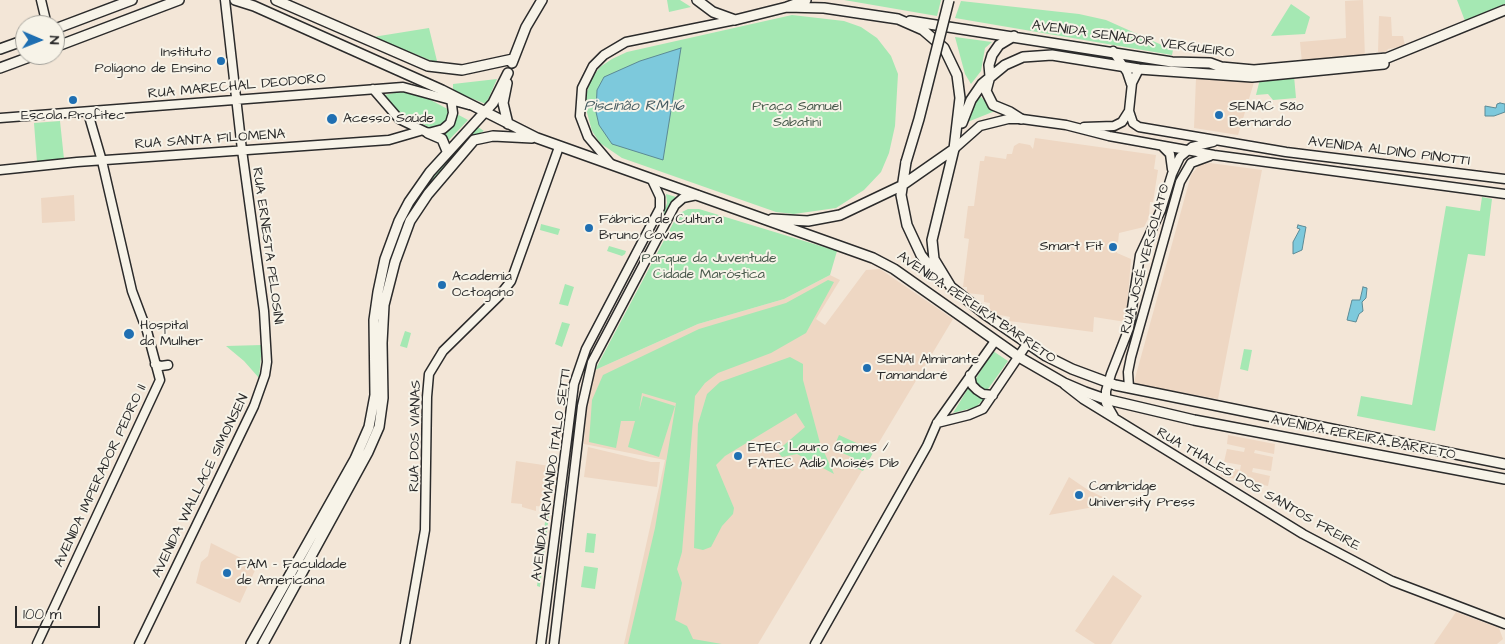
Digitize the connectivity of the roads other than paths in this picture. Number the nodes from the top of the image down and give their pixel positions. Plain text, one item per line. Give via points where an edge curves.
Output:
1 (41, 0) edge
2 (132, 0) edge
3 (180, 0) edge
4 (225, 0) edge
5 (235, 0) edge
6 (276, 0) edge
7 (542, 0) edge
8 (806, 0) edge
9 (948, 0) edge
10 (699, 1) edge
11 (787, 8) junction
12 (1505, 10) edge
13 (45, 15) edge
14 (1505, 16) edge
15 (898, 19) junction
16 (735, 20) junction
17 (65, 25) edge
18 (1015, 36) junction
19 (15, 43) edge
20 (65, 43) edge
21 (0, 48) edge
22 (1113, 51) junction
23 (990, 58) junction
24 (513, 59) junction
25 (15, 62) edge
26 (1123, 66) junction
27 (0, 68) edge
28 (1139, 68) junction
29 (998, 69) junction
30 (508, 72) junction
31 (990, 76) junction
32 (1131, 86) junction
33 (373, 89) junction
34 (451, 98) junction
35 (237, 101) junction
36 (1128, 111) junction
37 (88, 112) junction
38 (484, 112) junction
39 (0, 118) edge
40 (1021, 119) junction
41 (508, 124) junction
42 (1079, 128) junction
43 (424, 132) junction
44 (537, 138) junction
45 (1221, 141) junction
46 (559, 146) junction
47 (1161, 146) junction
48 (954, 149) junction
49 (242, 150) junction
50 (447, 151) junction
51 (1186, 151) junction
52 (1214, 155) junction
53 (102, 161) junction
54 (614, 166) junction
55 (0, 170) edge
56 (1172, 174) junction
57 (1505, 179) edge
58 (652, 180) junction
59 (901, 186) junction
60 (1505, 194) edge
61 (697, 195) junction
62 (762, 218) junction
63 (1148, 236) junction
64 (1161, 239) junction
65 (635, 257) junction
66 (1137, 272) junction
67 (950, 287) junction
68 (630, 290) junction
69 (616, 292) junction
70 (1147, 303) junction
71 (611, 325) junction
72 (266, 335) joint
73 (995, 341) junction
74 (1027, 344) junction
75 (1019, 357) junction
76 (155, 364) junction
77 (168, 365) dead end
78 (970, 375) junction
79 (1064, 383) junction
80 (1108, 383) junction
81 (1129, 388) junction
82 (994, 395) junction
83 (1105, 400) junction
84 (1117, 421) junction
85 (937, 423) junction
86 (567, 441) junction
87 (578, 442) junction
88 (564, 462) junction
89 (575, 462) junction
90 (1505, 464) edge
91 (1505, 480) edge
92 (549, 586) junction
93 (560, 589) junction
94 (1505, 624) edge
95 (37, 644) edge
96 (140, 644) edge
97 (251, 644) edge
98 (262, 644) edge
99 (405, 644) edge
100 (541, 644) edge
101 (554, 644) edge
102 (815, 644) edge

1 - 13 street
2 - 17 main road
3 - 20 main road
4 - 35 street, RUA ERNESTA PELOSINI
5 - 34 main road
6 - 24 main road via 428,66 462,70
7 - 24 main road
8 - 11 main road
9 - 59 main road, AVENIDA PEREIRA BARRETO, bridge
10 - 16 main road via 713,12
11 - 15 main road via 824,8
11 - 16 main road
12 - 22 main road, AVENIDA SENADOR VERGUEIRO via 1387,58 1370,61 1240,70
14 - 28 main road, AVENIDA SENADOR VERGUEIRO via 1388,63 1370,67 1252,78
15 - 18 main road, AVENIDA SENADOR VERGUEIRO
15 - 48 main road via 931,36 944,48 958,75 960,98
16 - 54 street via 626,42 593,66 583,82 580,116 595,146
18 - 22 main road, AVENIDA SENADOR VERGUEIRO
18 - 23 main road via 998,45
19 - 21 main road
22 - 26 street
23 - 29 main road
23 - 31 main road
24 - 30 main road
25 - 27 main road
26 - 28 main road, AVENIDA SENADOR VERGUEIRO
26 - 29 main road, AVENIDA SENADOR VERGUEIRO via 1038,55 1018,58
26 - 32 street
28 - 32 street
29 - 31 main road, AVENIDA SENADOR VERGUEIRO
30 - 38 main road via 493,103
30 - 41 main road via 503,103
31 - 40 main road via 986,90 991,103
31 - 48 main road, AVENIDA SENADOR VERGUEIRO via 968,106
32 - 36 street
33 - 34 street, RUA MARECHAL DEODORO via 410,88
33 - 35 street, RUA MARECHAL DEODORO
33 - 43 street via 399,119
34 - 38 main road, RUA MARECHAL DEODORO
34 - 43 street, RUA SANTA FILOMENA via 453,115 449,125
35 - 37 street, RUA MARECHAL DEODORO
35 - 49 street, RUA ERNESTA PELOSINI
36 - 42 street, AVENIDA ALDINO PINOTTI via 1122,122 1114,126
36 - 45 street, AVENIDA ALDINO PINOTTI via 1131,120 1139,127
37 - 39 street, RUA MARECHAL DEODORO
37 - 53 street, AVENIDA IMPERADOR PEDRO II
38 - 41 main road, RUA MARECHAL DEODORO
38 - 50 main road
40 - 42 street, AVENIDA ALDINO PINOTTI
40 - 48 street, AVENIDA ALDINO PINOTTI via 993,121 980,126
41 - 44 main road, RUA MARECHAL DEODORO
42 - 47 street, AVENIDA ALDINO PINOTTI
43 - 49 street, RUA SANTA FILOMENA via 389,140
43 - 50 main road via 442,139
44 - 46 main road, RUA MARECHAL DEODORO
44 - 98 main road, RUA MARECHAL DEODORO via 482,137 471,142 420,204 408,226 384,305 384,398 379,427
45 - 51 street via 1202,143
45 - 57 street, AVENIDA ALDINO PINOTTI
46 - 54 main road, AVENIDA PEREIRA BARRETO
46 - 99 street, RUA DOS VIANAS via 511,281 443,351 429,374 425,530
47 - 51 street, AVENIDA ALDINO PINOTTI
47 - 56 street via 1172,158
48 - 59 main road
48 - 67 main road via 932,248 937,268
49 - 53 street, RUA SANTA FILOMENA
49 - 72 street, RUA ERNESTA PELOSINI
50 - 97 main road via 409,202 380,275 374,320 374,395 369,427 355,459
51 - 52 street, AVENIDA ALDINO PINOTTI
51 - 56 street, RUA JOSÉ VERSOLATO
52 - 60 street, AVENIDA ALDINO PINOTTI
52 - 64 street, RUA JOSÉ VERSOLATO via 1194,161 1184,170
53 - 55 street, RUA SANTA FILOMENA
53 - 76 street, AVENIDA IMPERADOR PEDRO II via 132,291
54 - 58 main road, AVENIDA PEREIRA BARRETO
56 - 63 street, RUA JOSÉ VERSOLATO via 1163,205
58 - 61 main road, AVENIDA PEREIRA BARRETO
58 - 65 street, AVENIDA ARMANDO ÍTALO SETTI via 660,205
59 - 62 main road via 831,217 798,221
59 - 67 main road, AVENIDA PEREIRA BARRETO via 903,211 910,235 926,264
61 - 62 main road, AVENIDA PEREIRA BARRETO
61 - 68 street via 683,198 675,205
62 - 73 main road, AVENIDA PEREIRA BARRETO via 884,263
63 - 64 street
63 - 66 street, RUA JOSÉ VERSOLATO
64 - 70 street, RUA JOSÉ VERSOLATO
65 - 68 street via 624,287
65 - 69 street, AVENIDA ARMANDO ÍTALO SETTI
66 - 70 street via 1139,301
66 - 80 street, RUA JOSÉ VERSOLATO via 1127,338
67 - 74 main road
68 - 71 street
69 - 71 street via 621,297 610,319
69 - 86 street, AVENIDA ARMANDO ÍTALO SETTI via 577,372
70 - 81 street, RUA JOSÉ VERSOLATO via 1129,365
71 - 87 street via 592,362
72 - 96 street, AVENIDA WALLACE SIMONSEN via 267,362 261,390
73 - 75 main road, AVENIDA PEREIRA BARRETO
73 - 78 street
74 - 75 street
74 - 80 main road, AVENIDA PEREIRA BARRETO via 1059,363
75 - 79 main road, AVENIDA PEREIRA BARRETO
75 - 82 street
76 - 77 street
76 - 95 street, AVENIDA IMPERADOR PEDRO II via 160,380
78 - 82 street via 977,390
78 - 85 street
79 - 83 main road, AVENIDA PEREIRA BARRETO
79 - 84 street, RUA THALES DOS SANTOS FREIRE
80 - 81 main road, AVENIDA PEREIRA BARRETO
80 - 83 street, RUA JOSÉ VERSOLATO
81 - 90 main road, AVENIDA PEREIRA BARRETO
82 - 85 street via 979,411
83 - 84 street
83 - 91 main road, AVENIDA PEREIRA BARRETO
84 - 94 street, RUA THALES DOS SANTOS FREIRE via 1303,534 1392,581
85 - 102 street
86 - 87 street via 571,445
86 - 88 street, AVENIDA ARMANDO ÍTALO SETTI
87 - 89 street
88 - 89 street
88 - 92 street, AVENIDA ARMANDO ÍTALO SETTI
89 - 93 street
92 - 93 street
92 - 100 street, AVENIDA ARMANDO ÍTALO SETTI
93 - 101 street

